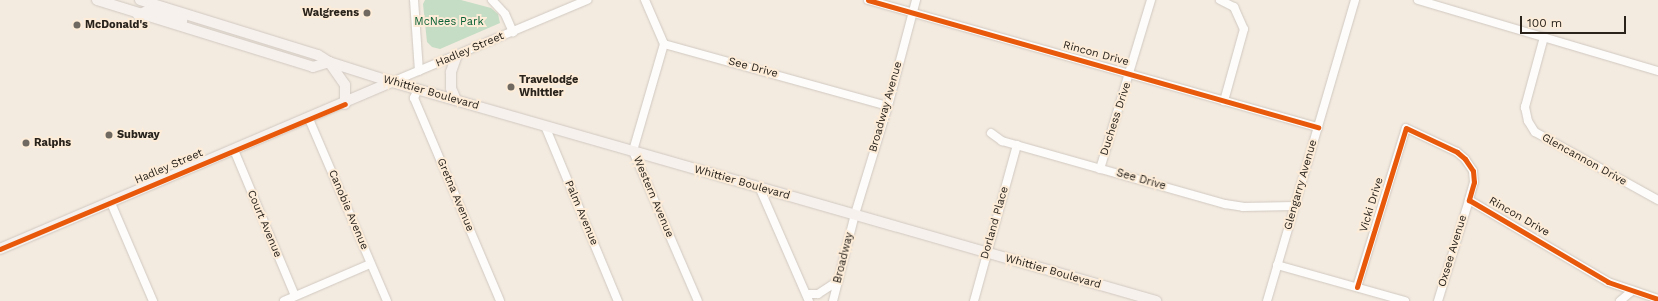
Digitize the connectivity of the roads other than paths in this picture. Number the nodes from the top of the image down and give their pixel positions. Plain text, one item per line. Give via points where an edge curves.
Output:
1 (97, 0) edge
2 (112, 0) edge
3 (141, 0) edge
4 (414, 0) edge
5 (492, 0) edge
6 (587, 0) edge
7 (644, 0) edge
8 (868, 0) edge
9 (916, 0) edge
10 (1151, 0) edge
11 (1220, 0) edge
12 (1355, 0) edge
13 (1418, 0) edge
14 (138, 14) junction
15 (912, 14) junction
16 (198, 18) junction
17 (513, 32) junction
18 (1544, 37) junction
19 (664, 44) junction
20 (297, 48) junction
21 (266, 53) junction
22 (457, 55) junction
23 (329, 62) junction
24 (419, 71) junction
25 (1658, 71) edge
26 (1130, 74) junction
27 (392, 82) junction
28 (418, 89) junction
29 (456, 100) junction
30 (1224, 101) junction
31 (345, 104) junction
32 (888, 106) junction
33 (309, 119) junction
34 (544, 126) junction
35 (1318, 127) junction
36 (991, 133) dead end
37 (1017, 145) junction
38 (234, 150) junction
39 (633, 151) junction
40 (1100, 169) junction
41 (760, 188) junction
42 (1469, 200) junction
43 (1658, 200) edge
44 (111, 202) junction
45 (1294, 206) junction
46 (855, 214) junction
47 (0, 249) edge
48 (987, 253) junction
49 (370, 264) junction
50 (1277, 265) junction
51 (838, 281) junction
52 (1357, 287) junction
53 (1632, 291) junction
54 (295, 296) junction
55 (808, 297) edge
56 (1658, 299) edge
57 (153, 301) edge
58 (284, 301) edge
59 (386, 301) edge
60 (500, 301) edge
61 (618, 301) edge
62 (698, 301) edge
63 (812, 301) edge
64 (833, 301) edge
65 (974, 301) edge
66 (1156, 301) edge
67 (1267, 301) edge
68 (1405, 301) edge
69 (1438, 301) edge
70 (1620, 301) edge

1 - 14 main road, Whittier Boulevard
2 - 3 main road via 136,6
3 - 16 main road, Whittier Boulevard
4 - 24 street
5 - 17 street via 505,14
6 - 17 street, Hadley Street
7 - 19 street
8 - 15 street, Rincon Drive
9 - 15 street, Broadway Avenue
10 - 26 street, Duchess Drive
11 - 30 street via 1234,7 1244,29
12 - 35 street, Glengarry Avenue
13 - 18 street
14 - 16 main road via 149,10 182,21
14 - 21 main road, Whittier Boulevard
15 - 26 street, Rincon Drive
15 - 32 street, Broadway Avenue
16 - 20 main road, Whittier Boulevard
17 - 22 street, Hadley Street
18 - 25 street
18 - 43 street, Glencannon Drive via 1525,107 1528,121 1535,132
19 - 32 street, See Drive
19 - 39 street, Western Avenue
20 - 21 main road via 290,53
20 - 23 main road, Whittier Boulevard via 318,54
21 - 23 main road, Whittier Boulevard via 313,67
22 - 24 street, Hadley Street
22 - 29 main road via 451,72 451,88
23 - 27 main road, Whittier Boulevard
23 - 31 main road via 345,85
24 - 27 street, Hadley Street
26 - 30 street, Rincon Drive
26 - 40 street, Duchess Drive
27 - 28 main road, Whittier Boulevard
27 - 31 main road, Hadley Street
28 - 29 main road, Whittier Boulevard
28 - 60 street, Gretna Avenue via 414,98
29 - 34 main road, Whittier Boulevard
30 - 35 street, Rincon Drive
31 - 33 main road, Hadley Street
32 - 46 street, Broadway Avenue
33 - 38 main road, Hadley Street
33 - 49 street, Canobie Avenue
34 - 39 main road, Whittier Boulevard
34 - 61 street, Palm Avenue
35 - 45 street, Glengarry Avenue
36 - 37 street, See Drive via 1002,141
37 - 40 street, See Drive
37 - 48 street, Dorland Place
38 - 44 main road, Hadley Street
38 - 54 street, Court Avenue
39 - 41 main road, Whittier Boulevard
39 - 62 street, Western Avenue
40 - 45 street, See Drive via 1231,205
41 - 46 main road, Whittier Boulevard
41 - 55 street
42 - 52 street, Vicki Drive via 1474,182 1473,171 1465,159 1457,152 1406,128
42 - 53 street, Rincon Drive via 1608,282
42 - 69 street, Oxsee Avenue
44 - 47 main road, Hadley Street
44 - 57 street
45 - 50 street, Glengarry Avenue
46 - 48 main road, Whittier Boulevard
46 - 51 street, Broadway
48 - 65 street, Dorland Place
48 - 66 main road, Whittier Boulevard
49 - 54 street
49 - 59 street, Canobie Avenue
50 - 52 street
50 - 67 street, Glengarry Avenue
51 - 55 street via 818,294
51 - 64 street, Broadway
52 - 68 street
53 - 56 street, Rincon Drive
53 - 70 street
54 - 58 street
55 - 63 street

